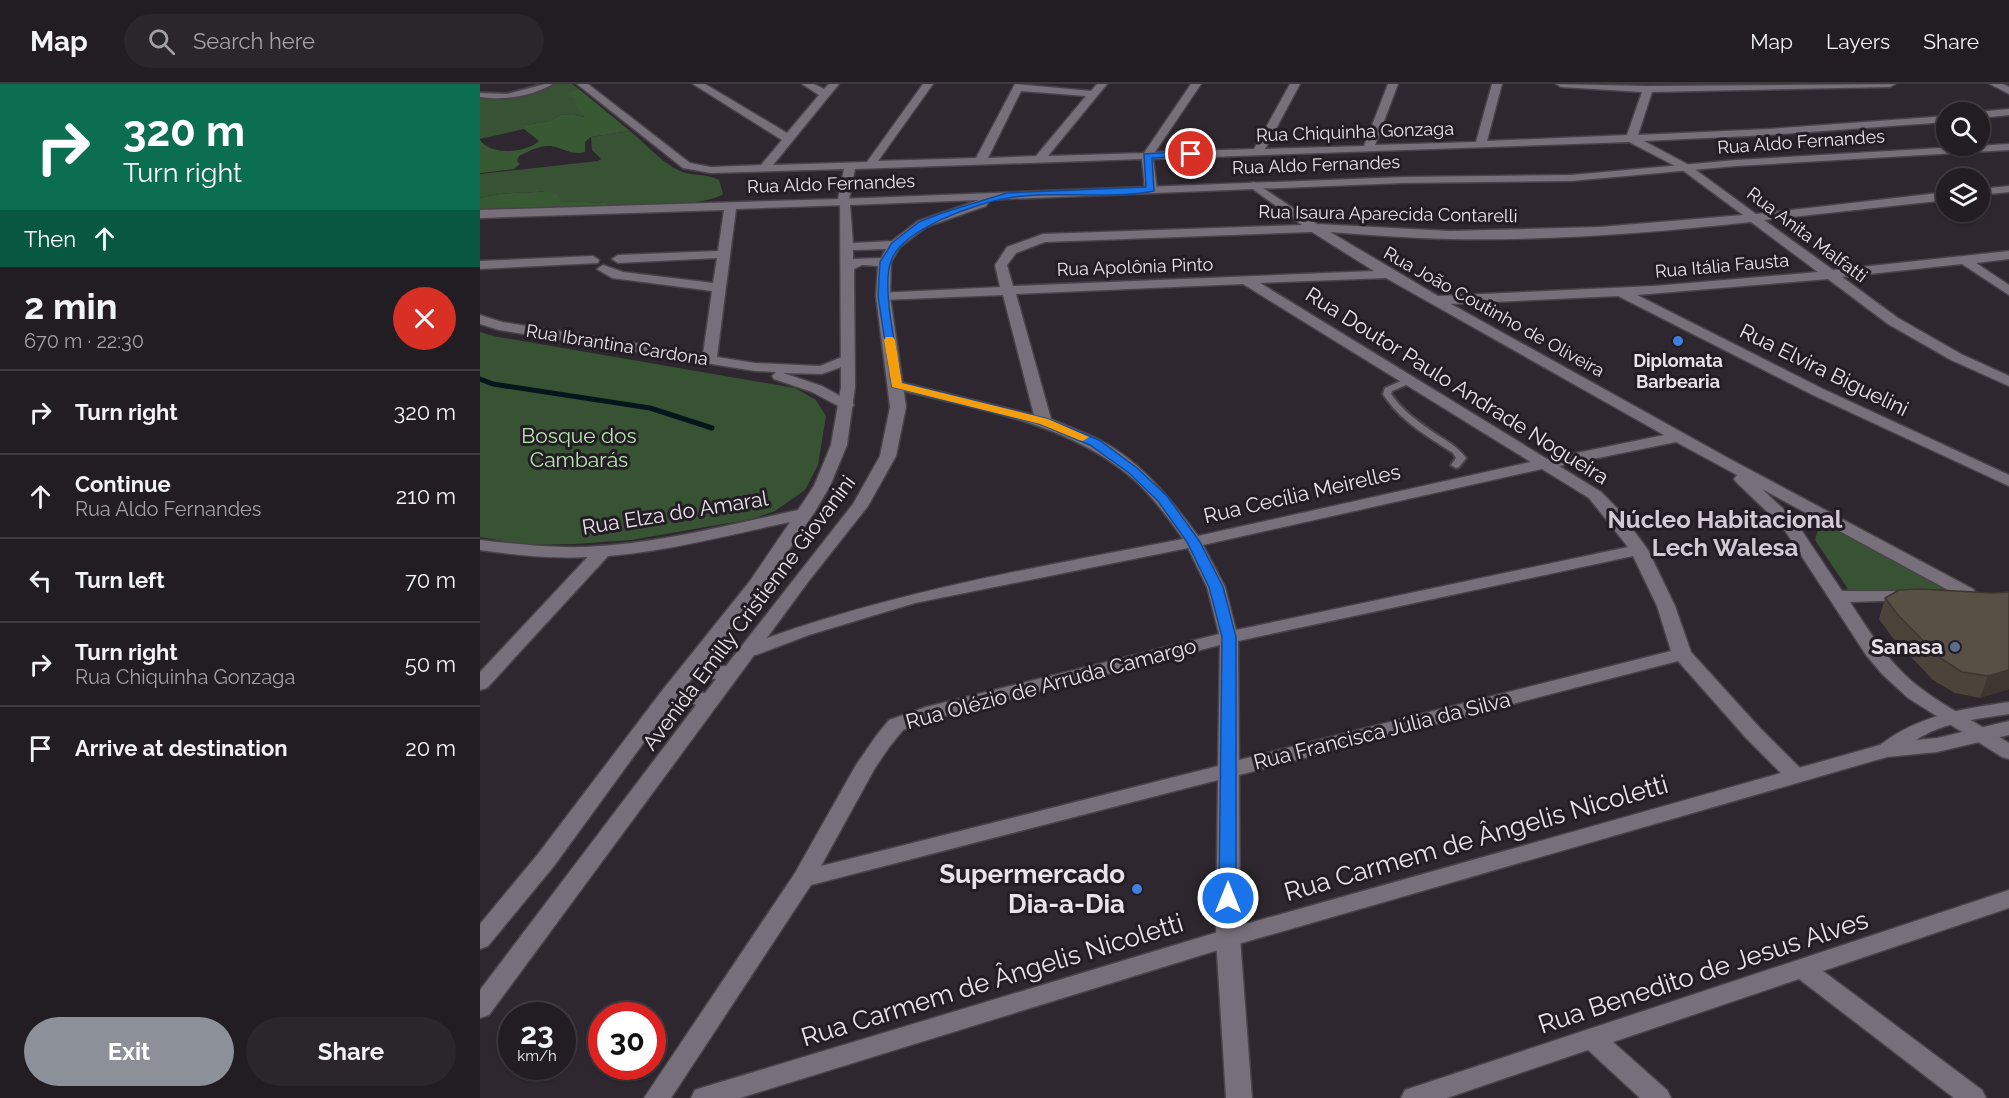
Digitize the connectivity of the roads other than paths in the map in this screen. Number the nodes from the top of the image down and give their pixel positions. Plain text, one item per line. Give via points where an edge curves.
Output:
1 (550, 84) edge
2 (582, 84) edge
3 (698, 84) edge
4 (807, 84) edge
5 (834, 84) edge
6 (928, 84) edge
7 (1102, 84) edge
8 (1196, 84) edge
9 (1295, 84) edge
10 (1393, 84) edge
11 (1497, 84) edge
12 (1561, 84) edge
13 (1890, 84) edge
14 (1995, 84) edge
15 (1018, 86) edge
16 (1648, 88) junction
17 (2009, 91) edge
18 (825, 94) junction
19 (1094, 94) junction
20 (480, 95) edge
21 (2009, 112) edge
22 (1990, 114) edge
23 (1936, 120) edge
24 (787, 138) junction
25 (1631, 138) junction
26 (1481, 145) junction
27 (2009, 147) edge
28 (1368, 148) junction
29 (1258, 151) junction
30 (1147, 156) junction
31 (1039, 160) junction
32 (980, 162) junction
33 (850, 166) junction
34 (869, 166) junction
35 (1685, 167) junction
36 (764, 168) junction
37 (1254, 185) junction
38 (1151, 189) junction
39 (2009, 189) edge
40 (1990, 191) edge
41 (1007, 195) junction
42 (1936, 197) edge
43 (844, 202) junction
44 (731, 205) junction
45 (480, 214) edge
46 (1754, 217) junction
47 (1314, 228) junction
48 (895, 245) junction
49 (847, 247) junction
50 (725, 254) junction
51 (2009, 255) edge
52 (1964, 261) junction
53 (885, 262) junction
54 (480, 265) edge
55 (598, 265) junction
56 (847, 267) junction
57 (1388, 274) junction
58 (1830, 275) junction
59 (1245, 280) junction
60 (720, 288) junction
61 (1007, 290) junction
62 (2009, 291) edge
63 (1623, 293) junction
64 (883, 296) junction
65 (1438, 300) junction
66 (480, 319) edge
67 (710, 360) junction
68 (847, 360) junction
69 (755, 367) junction
70 (1408, 381) junction
71 (2009, 382) edge
72 (896, 385) junction
73 (846, 405) junction
74 (1044, 422) junction
75 (1680, 436) junction
76 (1722, 461) junction
77 (1543, 463) junction
78 (1456, 465) dead end
79 (2009, 481) edge
80 (806, 513) junction
81 (1829, 518) junction
82 (1788, 523) junction
83 (1193, 542) junction
84 (480, 544) edge
85 (1639, 550) junction
86 (603, 551) junction
87 (1967, 593) junction
88 (1988, 594) edge
89 (1838, 597) junction
90 (768, 627) junction
91 (794, 632) junction
92 (1229, 637) junction
93 (749, 651) junction
94 (1682, 654) junction
95 (694, 664) junction
96 (733, 670) junction
97 (480, 684) edge
98 (668, 696) junction
99 (709, 704) junction
100 (2009, 708) edge
101 (1950, 717) junction
102 (2009, 728) edge
103 (1982, 735) junction
104 (1887, 750) junction
105 (2009, 752) edge
106 (1228, 771) junction
107 (1796, 776) junction
108 (803, 879) junction
109 (2005, 905) edge
110 (1228, 938) junction
111 (480, 940) edge
112 (1804, 969) junction
113 (480, 1008) edge
114 (1592, 1038) junction
115 (657, 1098) edge
116 (704, 1098) edge
117 (1239, 1098) edge
118 (1414, 1098) edge
119 (1658, 1098) edge
120 (1973, 1098) edge

1 - 20 lane via 513,96
2 - 36 street, Rua Chiquinha Gonzaga via 687,166 711,170
3 - 24 street
4 - 18 street
5 - 18 street
6 - 34 street
7 - 19 street
8 - 30 street
9 - 29 street
10 - 28 street
11 - 26 street
12 - 16 street
13 - 16 street
14 - 17 street
15 - 19 street
15 - 32 street
16 - 25 street
18 - 24 street
19 - 31 street
21 - 22 street
23 - 25 street, Rua Chiquinha Gonzaga
24 - 36 street
25 - 26 street, Rua Chiquinha Gonzaga
25 - 35 street, Rua Anita Malfatti
26 - 28 street, Rua Chiquinha Gonzaga
27 - 35 street, Rua Aldo Fernandes
28 - 29 street, Rua Chiquinha Gonzaga
29 - 30 street, Rua Chiquinha Gonzaga
30 - 31 street, Rua Chiquinha Gonzaga
30 - 38 street
31 - 32 street, Rua Chiquinha Gonzaga
32 - 34 street, Rua Chiquinha Gonzaga
33 - 34 street, Rua Chiquinha Gonzaga
33 - 36 street, Rua Chiquinha Gonzaga
33 - 43 street, Avenida Emilly Cristienne Giovanini
35 - 37 street, Rua Aldo Fernandes via 1571,178
35 - 46 street, Rua Anita Malfatti
37 - 38 street, Rua Aldo Fernandes
37 - 47 street, Rua João Coutinho de Oliveira
38 - 41 street, Rua Aldo Fernandes
39 - 40 street
41 - 43 street, Rua Aldo Fernandes
41 - 48 street, Avenida Emilly Cristienne Giovanini via 922,224
42 - 46 street, Rua Isaura Aparecida Contarelli
43 - 44 street, Rua Aldo Fernandes
43 - 49 street, Avenida Emilly Cristienne Giovanini
44 - 45 street, Rua Aldo Fernandes
44 - 50 street
46 - 47 street, Rua Isaura Aparecida Contarelli via 1656,227 1492,234
46 - 58 street, Rua Anita Malfatti
47 - 57 street, Rua João Coutinho de Oliveira
47 - 61 street, Rua Isaura Aparecida Contarelli via 1043,238 1018,246 1005,257 1001,265
48 - 49 street
48 - 53 street, Avenida Emilly Cristienne Giovanini
49 - 56 street, Avenida Emilly Cristienne Giovanini
50 - 55 street via 618,259 616,265
50 - 60 street
51 - 52 street, Rua Itália Fausta
52 - 58 street, Rua Itália Fausta
52 - 62 street
53 - 56 street via 860,261
53 - 64 street, Avenida Emilly Cristienne Giovanini
54 - 55 street
55 - 60 street via 612,274
56 - 68 street, Avenida Emilly Cristienne Giovanini
57 - 59 street, Rua Apolônia Pinto
57 - 65 street, Rua João Coutinho de Oliveira
58 - 63 street, Rua Itália Fausta
58 - 71 street, Rua Anita Malfatti via 1923,340
59 - 61 street, Rua Apolônia Pinto
59 - 70 street, Rua Doutor Paulo Andrade Nogueira
60 - 67 street
61 - 64 street, Rua Apolônia Pinto
61 - 74 street, Rua Isaura Aparecida Contarelli
63 - 65 street, Rua Itália Fausta
63 - 79 street, Rua Elvira Biguelini via 1818,393
64 - 72 street, Avenida Emilly Cristienne Giovanini
65 - 75 street, Rua João Coutinho de Oliveira
66 - 67 street, Rua Ibrantina Cardona via 499,326
67 - 69 street, Rua Ibrantina Cardona
68 - 69 street, Rua Ibrantina Cardona via 822,370
68 - 73 street, Avenida Emilly Cristienne Giovanini
69 - 73 street, Rua Ibrantina Cardona via 817,389
70 - 77 street, Rua Doutor Paulo Andrade Nogueira
70 - 78 lane via 1386,394 1401,411 1456,452 1461,458
72 - 74 street
72 - 90 street, Avenida Emilly Cristienne Giovanini via 894,432 877,478
73 - 80 street, Avenida Emilly Cristienne Giovanini via 832,465
74 - 83 street via 1094,442 1133,470 1162,499
75 - 76 street, Rua João Coutinho de Oliveira
75 - 77 street, Rua Cecília Meirelles
76 - 81 street
76 - 82 street
77 - 83 street, Rua Cecília Meirelles
77 - 85 street, Rua Doutor Paulo Andrade Nogueira via 1595,495
80 - 86 street, Rua Elza do Amaral
80 - 95 street, Avenida Emilly Cristienne Giovanini
81 - 82 street
81 - 87 street
82 - 89 street
83 - 91 street, Rua Cecília Meirelles via 939,593
83 - 92 street via 1216,587
84 - 86 street, Rua Elza do Amaral
85 - 92 street, Rua Olézio de Arruda Camargo
85 - 94 street, Rua Doutor Paulo Andrade Nogueira via 1666,606
86 - 97 street
87 - 88 street
87 - 89 street
89 - 101 street via 1890,671 1915,694
90 - 91 street, Rua Cecília Meirelles
90 - 93 street, Avenida Emilly Cristienne Giovanini
91 - 93 street, Rua Cecília Meirelles
92 - 106 street
92 - 108 street, Rua Olézio de Arruda Camargo via 896,725 866,765
93 - 96 street, Avenida Emilly Cristienne Giovanini
94 - 106 street, Rua Francisca Júlia da Silva
94 - 107 street, Rua Doutor Paulo Andrade Nogueira
95 - 96 street via 693,670 701,673
95 - 98 street, Avenida Emilly Cristienne Giovanini
96 - 99 street, Avenida Emilly Cristienne Giovanini
98 - 99 street via 690,696
98 - 111 street, Avenida Emilly Cristienne Giovanini via 546,860
99 - 113 street, Avenida Emilly Cristienne Giovanini
100 - 101 street
101 - 103 street
101 - 104 street via 1920,728
102 - 103 street
103 - 104 street
103 - 105 street
104 - 107 street, Rua Carmem de Ângelis Nicoletti
106 - 108 street, Rua Francisca Júlia da Silva
106 - 110 street
107 - 110 street, Rua Carmem de Ângelis Nicoletti
108 - 115 street, Rua Olézio de Arruda Camargo
109 - 112 street, Rua Benedito de Jesus Alves
110 - 116 street, Rua Carmem de Ângelis Nicoletti
110 - 117 street
112 - 114 street, Rua Benedito de Jesus Alves
112 - 120 street
114 - 118 street, Rua Benedito de Jesus Alves
114 - 119 street

